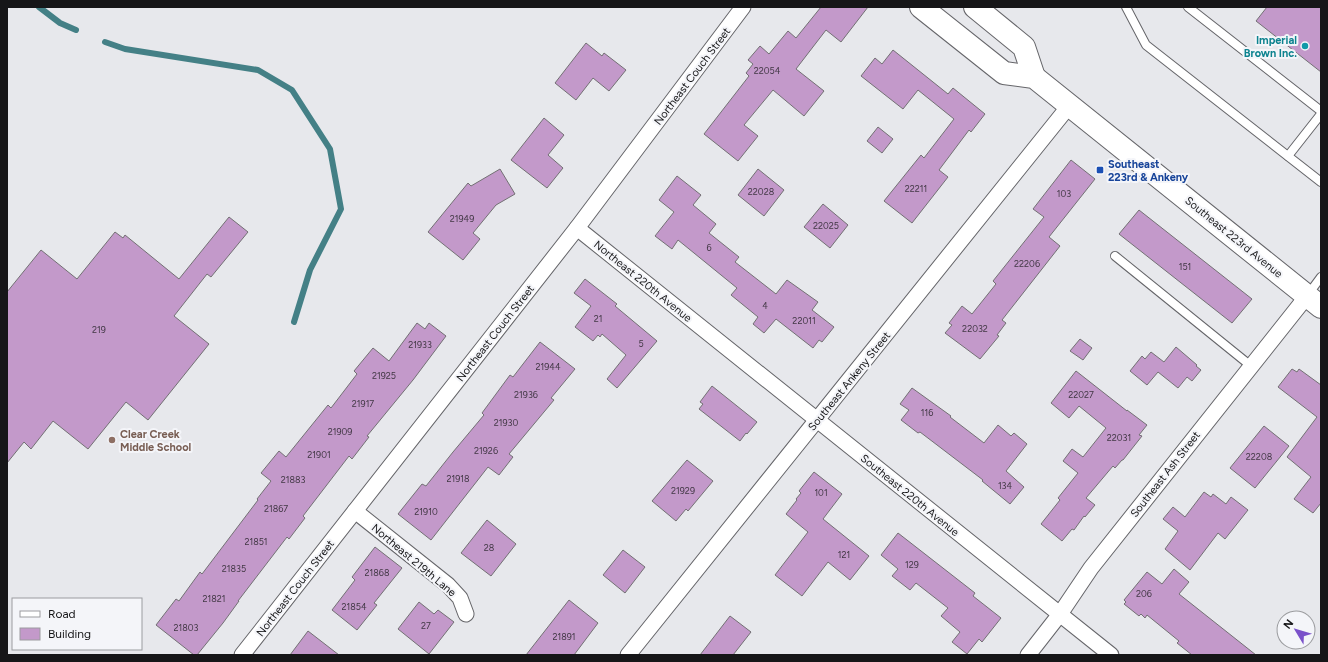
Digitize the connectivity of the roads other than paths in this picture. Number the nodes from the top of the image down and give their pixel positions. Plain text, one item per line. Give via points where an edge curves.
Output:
1 (743, 7) edge
2 (922, 7) edge
3 (975, 7) edge
4 (1126, 7) edge
5 (1188, 7) edge
6 (1034, 77) junction
7 (1069, 106) junction
8 (1321, 111) edge
9 (1321, 114) edge
10 (1288, 156) junction
11 (1321, 182) edge
12 (577, 228) junction
13 (1115, 256) dead end
14 (1321, 277) edge
15 (1314, 302) edge
16 (710, 335) joint
17 (1251, 366) junction
18 (817, 420) junction
19 (355, 511) junction
20 (466, 614) dead end
21 (1060, 614) junction
22 (242, 655) edge
23 (628, 655) edge
24 (1028, 655) edge
25 (1111, 655) edge

1 - 12 street, Northeast Couch Street
2 - 6 main road via 1004,73
3 - 6 main road via 1024,47
4 - 10 lane via 1146,45
5 - 8 lane
6 - 7 main road, Southeast 223rd Avenue
7 - 15 main road, Southeast 223rd Avenue
7 - 18 street, Southeast Ankeny Street
9 - 10 lane
10 - 11 lane
12 - 16 street, Northeast 220th Avenue
12 - 19 street, Northeast Couch Street
13 - 17 lane
14 - 15 lane
15 - 17 street, Southeast Ash Street
16 - 18 street, Southeast 220th Avenue
17 - 21 street, Southeast Ash Street via 1091,568
18 - 21 street, Southeast 220th Avenue
18 - 23 street, Southeast Ankeny Street
19 - 20 street, Northeast 219th Lane via 448,585 460,598
19 - 22 street, Northeast Couch Street
21 - 24 street, Southeast Ash Street
21 - 25 street, Southeast 220th Avenue

